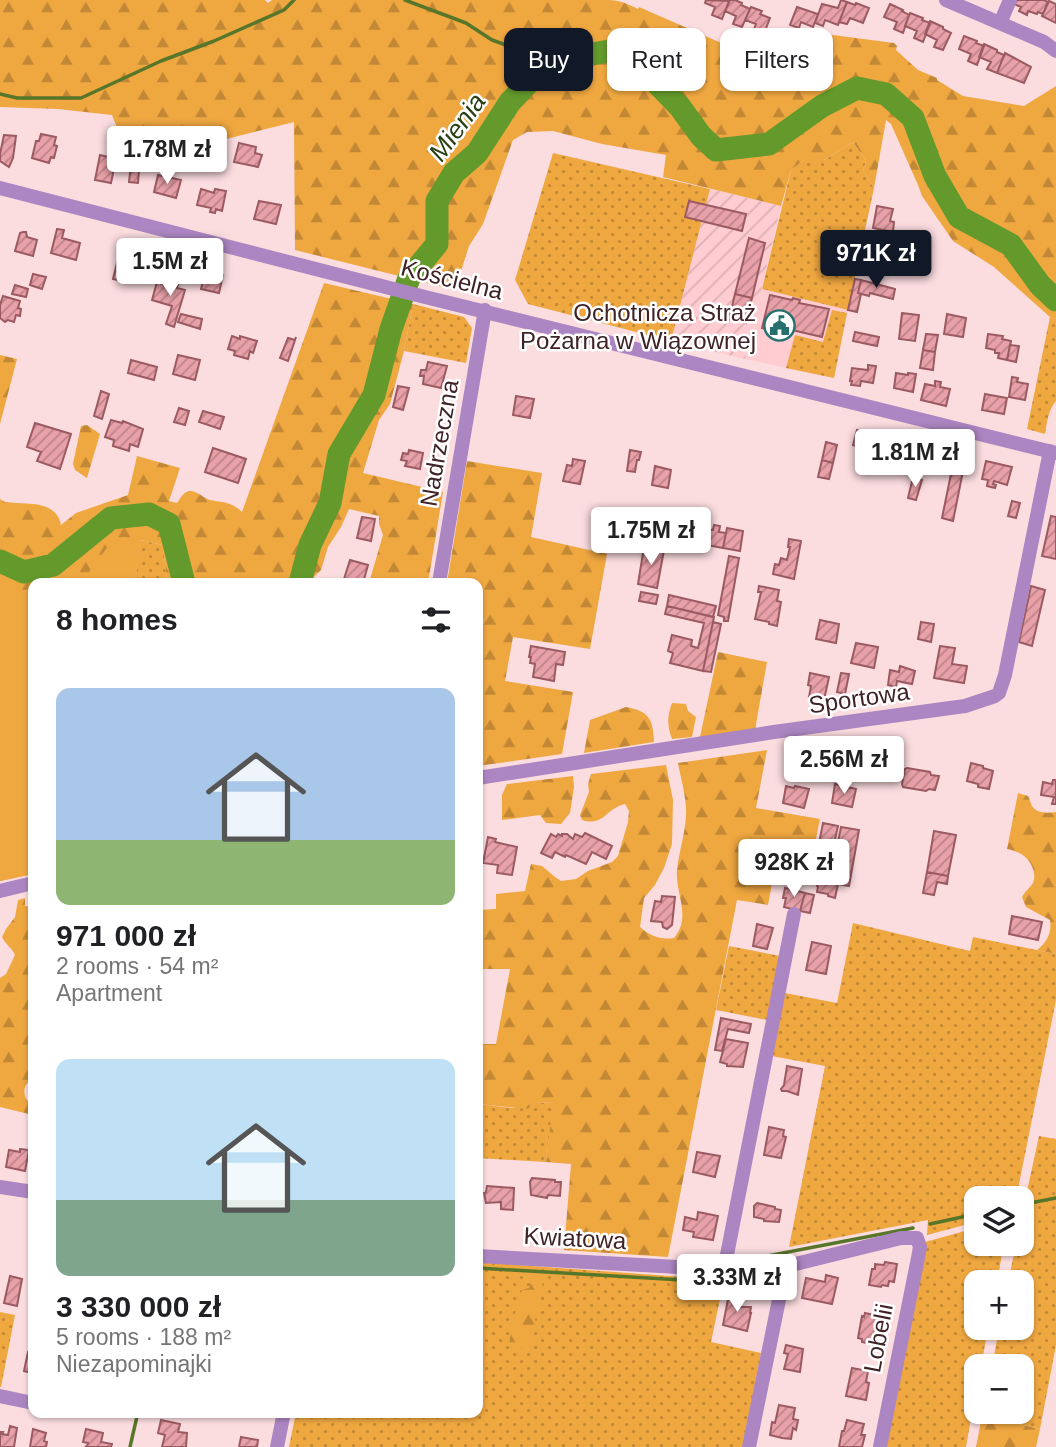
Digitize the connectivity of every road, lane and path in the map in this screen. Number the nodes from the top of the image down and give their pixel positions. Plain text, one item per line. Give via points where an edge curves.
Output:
1 (946, 0) edge
2 (1010, 0) edge
3 (1000, 23) junction
4 (1056, 51) edge
5 (0, 188) edge
6 (485, 310) junction
7 (1053, 452) edge
8 (440, 578) edge
9 (483, 777) edge
10 (28, 884) edge
11 (0, 891) edge
12 (794, 914) dead end
13 (0, 1187) edge
14 (28, 1191) edge
15 (917, 1238) joint
16 (483, 1256) edge
17 (775, 1269) junction
18 (724, 1270) junction
19 (0, 1396) edge
20 (28, 1402) edge
21 (283, 1418) edge
22 (277, 1447) edge
23 (749, 1447) edge
24 (880, 1447) edge

1 - 3 street
2 - 3 street
3 - 4 street
5 - 6 street, Kościelna
6 - 7 street, Kościelna
6 - 8 street, Nadrzeczna
7 - 9 street, Sportowa via 1005,675 995,696 965,706
10 - 11 street
12 - 18 street
13 - 14 street
15 - 17 street, Kwiatowa
15 - 24 street, Lobelii via 920,1247
16 - 18 street, Kwiatowa
17 - 18 street, Kwiatowa
17 - 23 street via 780,1290
19 - 20 street
21 - 22 street

